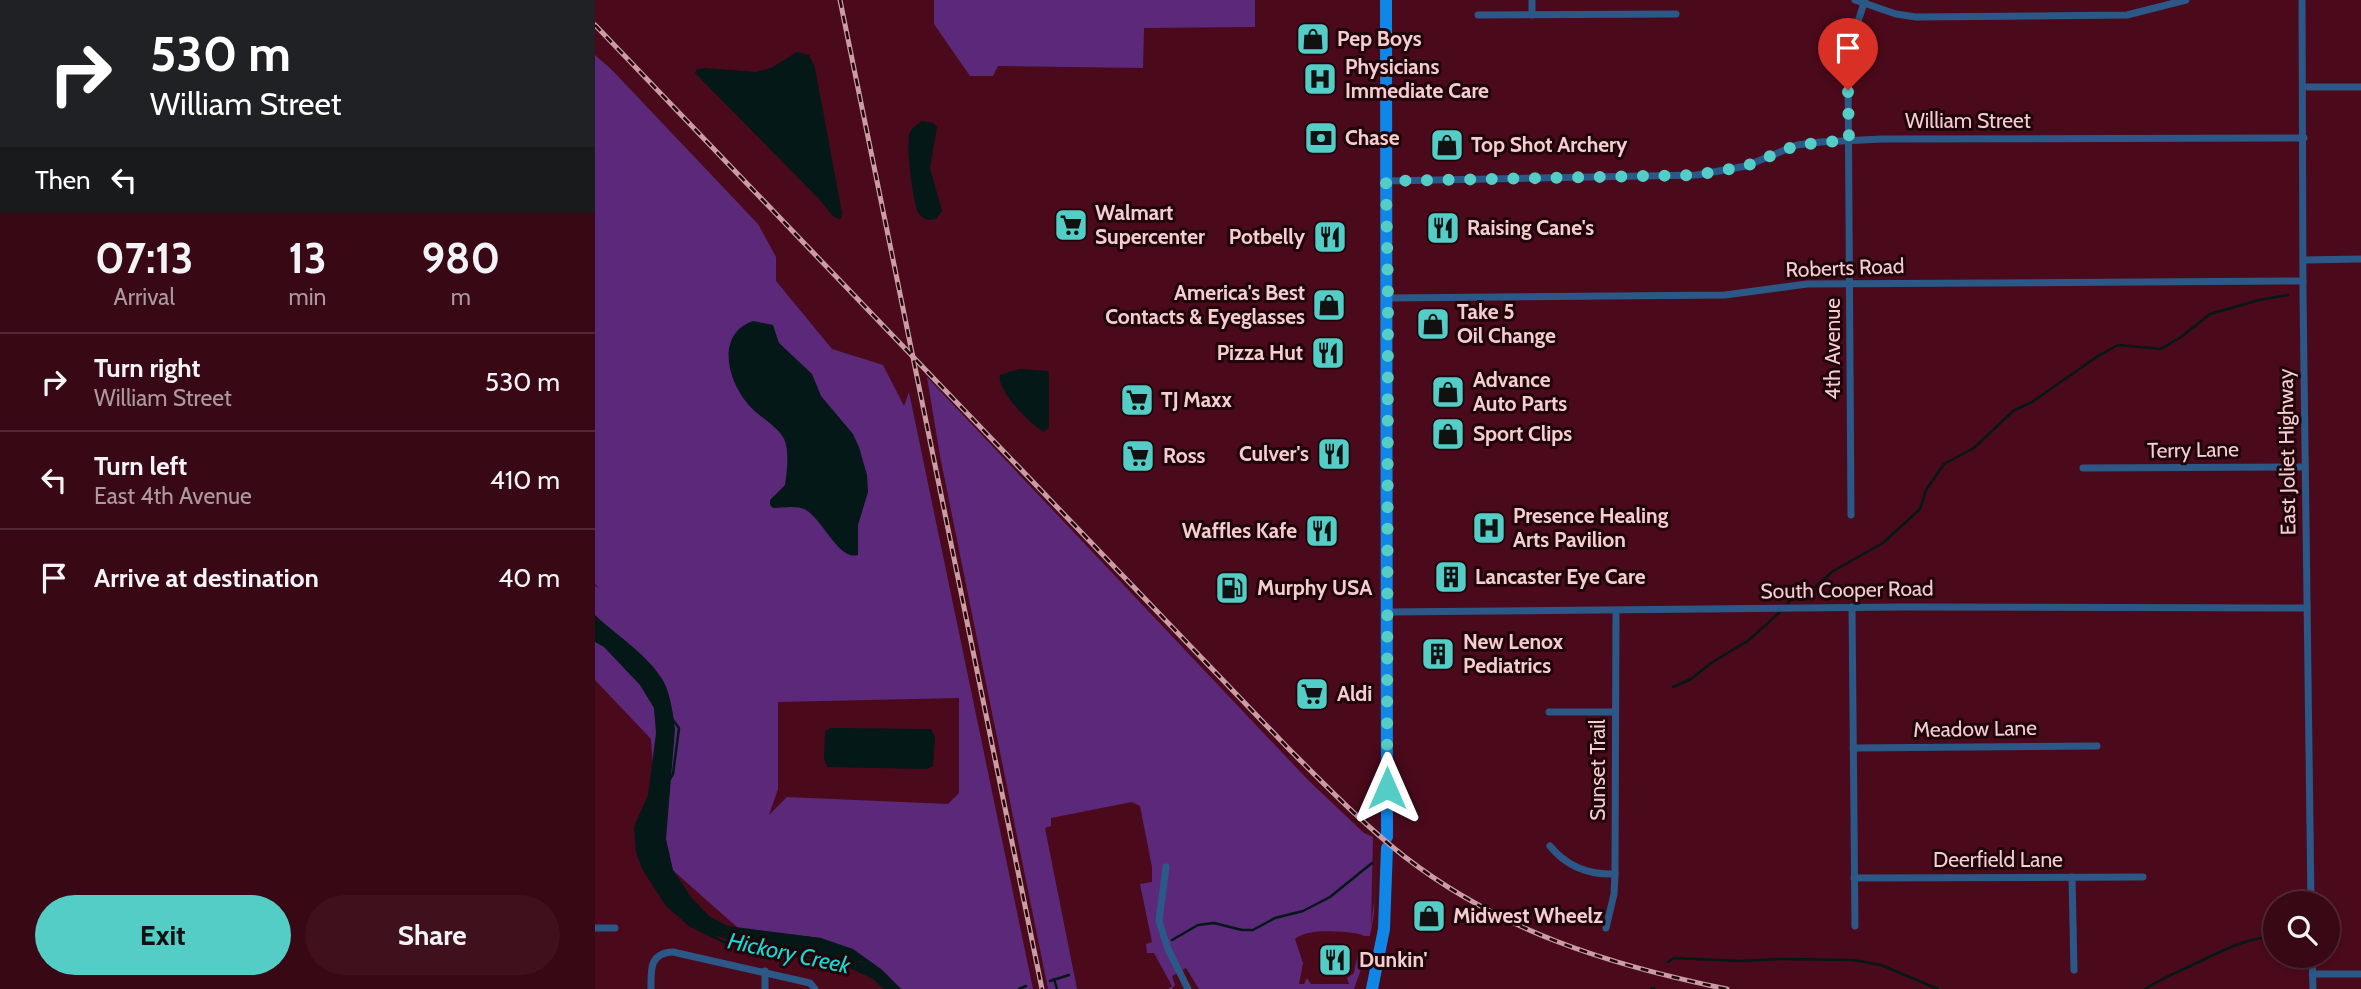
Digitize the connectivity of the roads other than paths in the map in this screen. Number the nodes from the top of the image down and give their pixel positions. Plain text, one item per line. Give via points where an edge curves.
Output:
1 (1386, 0) edge
2 (1532, 0) edge
3 (1855, 0) edge
4 (2186, 0) edge
5 (2302, 0) edge
6 (1865, 2) edge
7 (1676, 14) dead end
8 (1478, 15) dead end
9 (1532, 15) junction
10 (2361, 87) edge
11 (2303, 88) junction
12 (2304, 138) junction
13 (1849, 140) junction
14 (1386, 181) junction
15 (2361, 259) edge
16 (2304, 260) junction
17 (2303, 281) junction
18 (1850, 284) junction
19 (1388, 298) junction
20 (2305, 467) junction
21 (2083, 468) dead end
22 (1851, 515) dead end
23 (1852, 607) junction
24 (2307, 608) junction
25 (1615, 611) junction
26 (1387, 612) junction
27 (1549, 712) dead end
28 (1615, 712) junction
29 (2097, 746) dead end
30 (1853, 748) junction
31 (1550, 846) dead end
32 (1166, 867) dead end
33 (1615, 874) junction
34 (2072, 877) junction
35 (2143, 877) dead end
36 (1854, 878) junction
37 (2311, 891) edge
38 (1855, 926) dead end
39 (595, 928) edge
40 (615, 928) dead end
41 (1606, 928) dead end
42 (2313, 968) edge
43 (2074, 970) dead end
44 (765, 971) junction
45 (2313, 974) junction
46 (2361, 974) edge
47 (651, 989) edge
48 (765, 989) edge
49 (815, 989) edge
50 (1188, 989) edge
51 (1372, 989) edge
52 (2313, 989) edge

1 - 14 main road
2 - 9 street
3 - 6 street
4 - 6 street via 2127,15 1916,18
5 - 11 street, East Joliet Highway
6 - 13 street, 4th Avenue via 1849,55
7 - 9 street
8 - 9 street
10 - 11 street
11 - 12 street, East Joliet Highway
12 - 13 street, William Street
12 - 16 street, East Joliet Highway
13 - 14 street, William Street via 1797,145 1746,166 1697,175
13 - 18 street, 4th Avenue
14 - 19 main road
15 - 16 street
16 - 17 street, East Joliet Highway
17 - 18 street, Roberts Road
17 - 20 street, East Joliet Highway
18 - 19 street, Roberts Road via 1807,284 1724,295
18 - 22 street, 4th Avenue
19 - 26 main road
20 - 21 street, Terry Lane
20 - 24 street, East Joliet Highway
23 - 24 street, South Cooper Road
23 - 25 street, South Cooper Road
23 - 30 street
24 - 37 street, East Joliet Highway
25 - 26 street, South Cooper Road
25 - 28 street, Sunset Trail
26 - 51 main road via 1384,929
27 - 28 street
28 - 33 street, Sunset Trail
29 - 30 street, Meadow Lane
30 - 36 street
31 - 33 street via 1581,870
32 - 50 street via 1159,921
33 - 41 street, Sunset Trail
34 - 35 street, Deerfield Lane
34 - 36 street, Deerfield Lane
34 - 43 street
36 - 38 street
39 - 40 street
42 - 45 street
44 - 47 street via 673,952 657,956 652,963
44 - 48 street
44 - 49 street via 810,983
45 - 46 street
45 - 52 street

